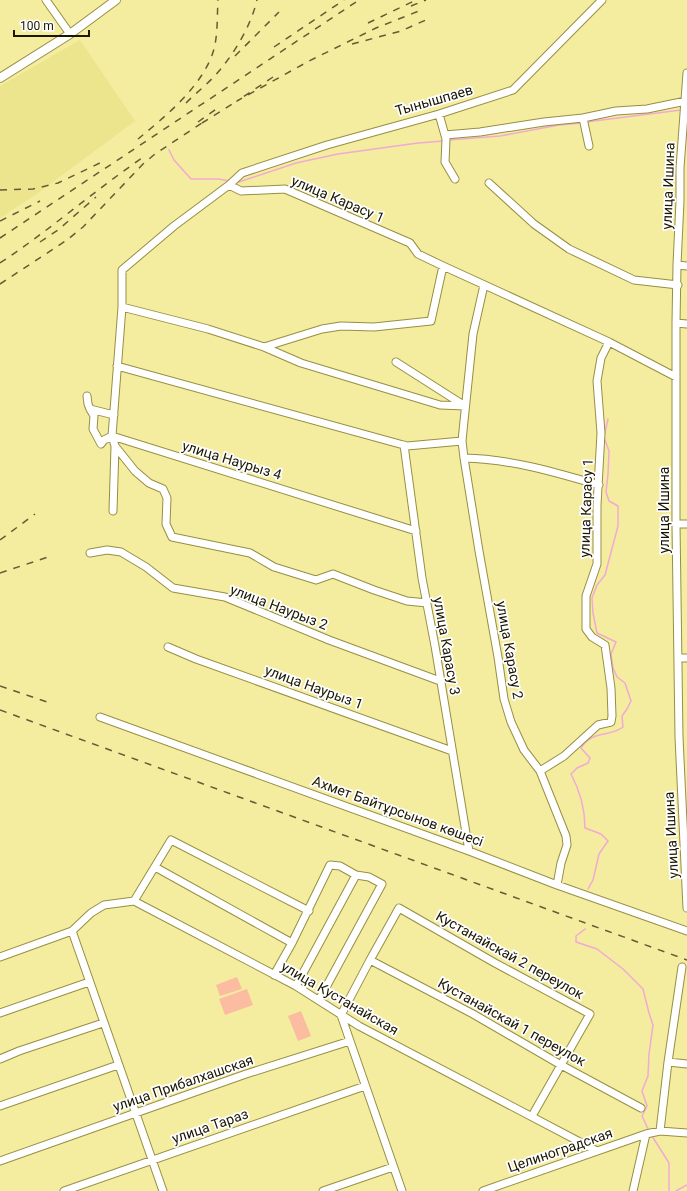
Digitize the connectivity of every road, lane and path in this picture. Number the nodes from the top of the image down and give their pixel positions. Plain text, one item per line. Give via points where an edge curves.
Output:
1 (46, 0) edge
2 (116, 0) edge
3 (602, 0) edge
4 (70, 34) junction
5 (687, 74) edge
6 (0, 78) edge
7 (686, 101) junction
8 (439, 114) junction
9 (584, 118) junction
10 (446, 140) junction
11 (589, 146) dead end
12 (455, 180) dead end
13 (489, 183) dead end
14 (229, 185) junction
15 (677, 265) junction
16 (442, 266) junction
17 (687, 266) edge
18 (484, 285) junction
19 (678, 285) junction
20 (122, 307) junction
21 (676, 323) junction
22 (687, 324) edge
23 (608, 342) junction
24 (264, 347) junction
25 (396, 362) dead end
26 (117, 366) junction
27 (676, 377) junction
28 (87, 396) dead end
29 (465, 406) junction
30 (90, 408) junction
31 (114, 415) junction
32 (112, 436) junction
33 (462, 441) junction
34 (404, 445) junction
35 (115, 446) junction
36 (464, 458) junction
37 (599, 485) junction
38 (113, 511) dead end
39 (676, 524) junction
40 (687, 524) edge
41 (416, 530) junction
42 (90, 553) dead end
43 (427, 603) junction
44 (168, 647) dead end
45 (679, 658) junction
46 (687, 658) edge
47 (440, 681) junction
48 (100, 717) dead end
49 (683, 737) edge
50 (452, 750) junction
51 (540, 771) junction
52 (685, 816) edge
53 (469, 851) junction
54 (155, 867) junction
55 (356, 875) junction
56 (557, 885) junction
57 (134, 901) junction
58 (687, 908) edge
59 (309, 911) junction
60 (687, 931) edge
61 (72, 932) junction
62 (292, 943) junction
63 (0, 957) edge
64 (370, 960) junction
65 (682, 967) dead end
66 (274, 975) junction
67 (89, 982) junction
68 (296, 986) junction
69 (319, 1000) junction
70 (0, 1013) edge
71 (342, 1015) junction
72 (103, 1023) junction
73 (350, 1041) junction
74 (0, 1059) edge
75 (668, 1062) junction
76 (687, 1064) edge
77 (561, 1065) junction
78 (118, 1066) junction
79 (365, 1086) junction
80 (0, 1106) edge
81 (641, 1108) dead end
82 (136, 1114) junction
83 (532, 1116) junction
84 (660, 1131) junction
85 (687, 1133) edge
86 (646, 1134) junction
87 (597, 1151) junction
88 (152, 1160) junction
89 (0, 1161) edge
90 (393, 1166) junction
91 (64, 1191) edge
92 (163, 1191) edge
93 (323, 1191) edge
94 (402, 1191) edge
95 (483, 1191) edge
96 (633, 1191) edge

1 - 4 street
2 - 4 main road
3 - 8 street, Тынышпаев via 513,90
4 - 6 main road
5 - 7 street
7 - 9 street
7 - 15 street, улица Ишина via 680,168
8 - 10 street
8 - 14 street, Тынышпаев via 326,145 242,173
9 - 10 street via 480,132
9 - 11 street
10 - 12 street via 445,162
13 - 19 street via 534,224 569,249 634,280
14 - 16 street, улица Карасу 1 via 241,190 285,189 410,243 418,254
14 - 20 street via 174,226 122,270
15 - 17 street
15 - 19 street, улица Ишина
16 - 18 street, улица Карасу 1
16 - 24 street via 431,321 374,327 341,326
18 - 23 street, улица Карасу 1
18 - 29 street, улица Карасу 2 via 473,334
19 - 21 street, улица Ишина
20 - 24 street via 208,329
20 - 26 street
21 - 22 street
21 - 27 street, улица Ишина
23 - 27 street, улица Карасу 1
23 - 37 street, улица Карасу 1 via 597,381 602,433
24 - 29 street via 301,363 440,405
25 - 29 street
26 - 31 street
26 - 34 street
27 - 39 street, улица Ишина
28 - 30 street
29 - 33 street, улица Карасу 2
30 - 31 street
30 - 32 street via 94,416 93,429 101,444
31 - 32 street
32 - 35 street
32 - 41 street, улица Наурыз 4
33 - 34 street
33 - 36 street, улица Карасу 2
34 - 41 street, улица Карасу 3
35 - 38 street
35 - 43 street via 135,471 149,483 163,488 167,498 166,524 172,537 250,554 274,567 316,580 333,574 407,601
36 - 37 street via 516,463
36 - 51 street, улица Карасу 2 via 504,699 524,750
37 - 51 street, улица Карасу 1 via 597,564 586,596 586,629 592,637 605,645 612,688 611,722 598,725 564,756
39 - 40 street
39 - 45 street, улица Ишина
41 - 43 street, улица Карасу 3
42 - 47 street, улица Наурыз 2 via 107,550 121,552 173,588 225,597
43 - 47 street, улица Карасу 3
44 - 50 street, улица Наурыз 1
45 - 46 street
45 - 49 street, улица Ишина
47 - 50 street, улица Карасу 3
48 - 53 street, Ахмет Байтұрсынов көшесі
49 - 52 street, улица Ишина
50 - 53 street, улица Карасу 3
51 - 56 street, улица Карасу 2 via 566,836 567,845
52 - 58 street, улица Ишина
53 - 56 street, Ахмет Байтұрсынов көшесі
54 - 57 street
54 - 59 street via 171,840
54 - 62 street
55 - 59 street via 340,866 330,865
55 - 68 street
55 - 69 street via 382,884
56 - 60 street, Ахмет Байтұрсынов көшесі
57 - 61 street via 104,905 91,912
57 - 66 street, улица Кустанайская
59 - 62 street
61 - 63 street
61 - 67 street
62 - 66 street
64 - 71 street
64 - 77 street, Кустанайскай 1 переулок via 474,1014
64 - 77 street, Кустанайскай 2 переулок via 399,908 590,1014
65 - 75 street
66 - 68 street, улица Кустанайская
67 - 70 street
67 - 72 street
68 - 69 street, улица Кустанайская
69 - 71 street, улица Кустанайская
71 - 73 street
71 - 83 street, улица Кустанайская
72 - 74 street
72 - 78 street
73 - 79 street
73 - 82 street, улица Прибалхашская via 246,1074
75 - 76 street
75 - 84 street
77 - 81 street, Кустанайскай 1 переулок
77 - 83 street, Кустанайскай 2 переулок
78 - 80 street
78 - 82 street
79 - 88 street, улица Тараз
79 - 90 street
82 - 88 street
82 - 89 street, улица Прибалхашская
83 - 87 street, улица Кустанайская
84 - 85 street
84 - 86 street, Целиноградская
86 - 87 street, Целиноградская
86 - 96 street
87 - 95 street, Целиноградская
88 - 91 street, улица Тараз
88 - 92 street
90 - 93 street
90 - 94 street

